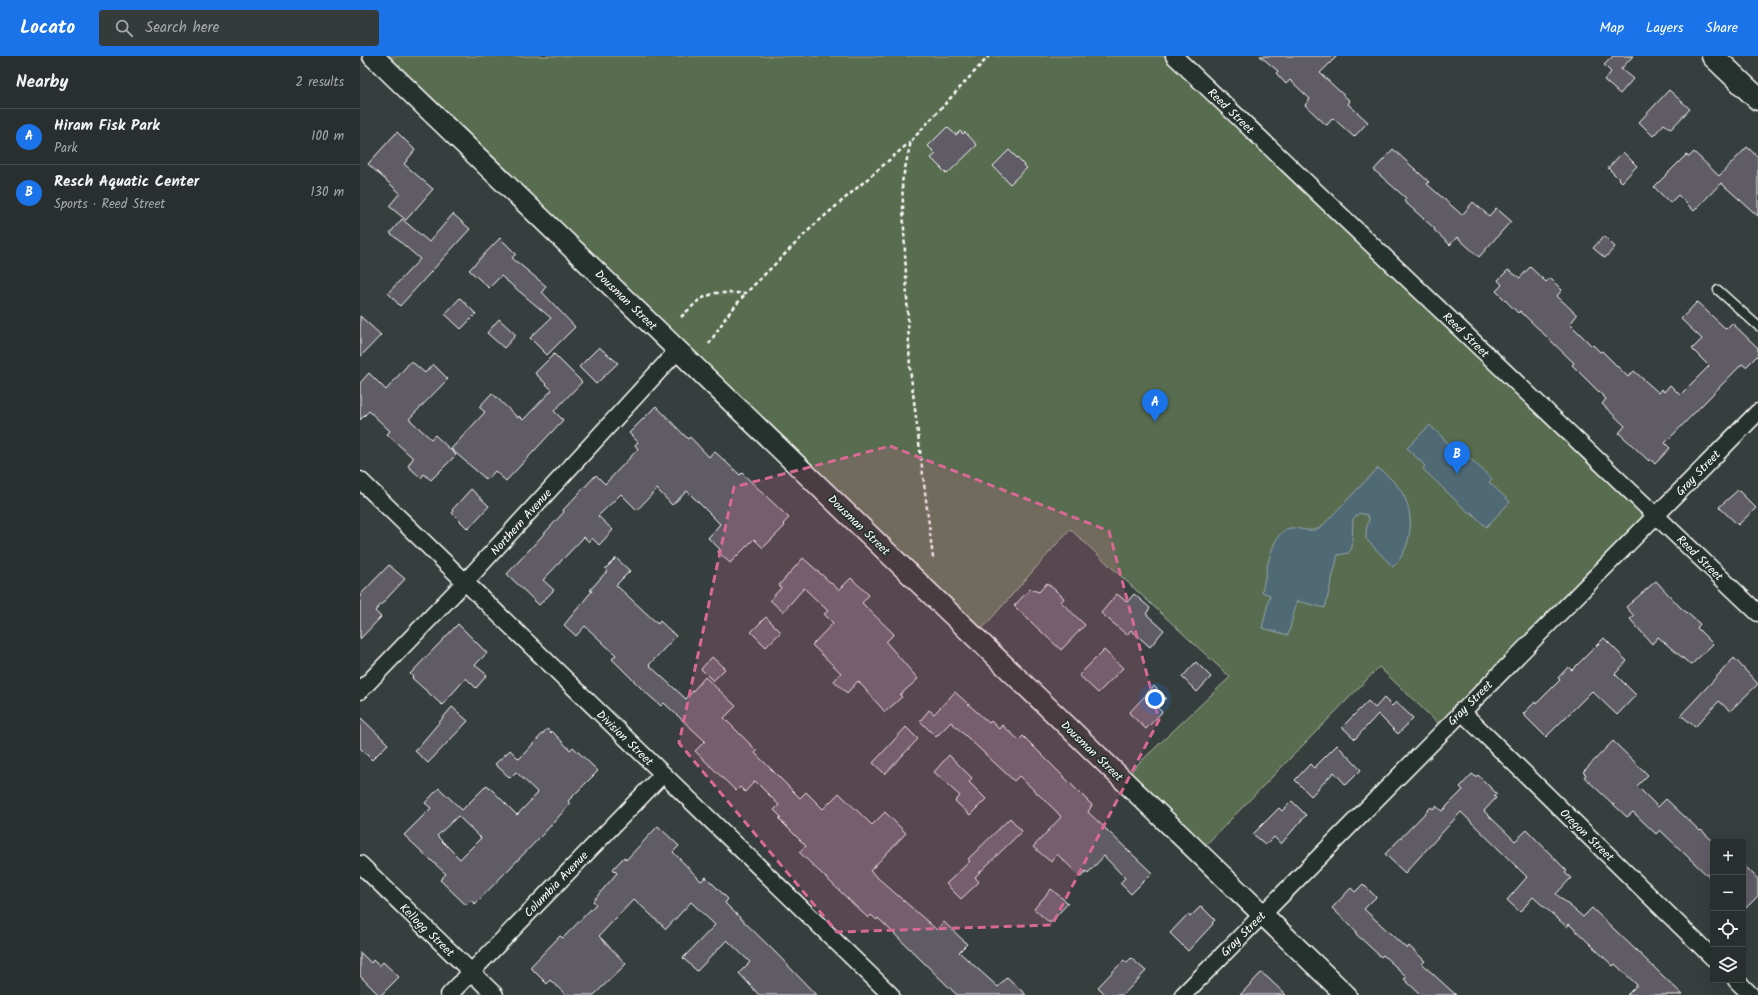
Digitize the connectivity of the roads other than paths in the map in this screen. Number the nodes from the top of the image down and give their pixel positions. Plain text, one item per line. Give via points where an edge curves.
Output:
1 (373, 56) edge
2 (1174, 56) edge
3 (1713, 56) edge
4 (1758, 99) edge
5 (1718, 290) dead end
6 (1758, 326) edge
7 (678, 350) junction
8 (1758, 412) edge
9 (360, 480) edge
10 (1656, 516) junction
11 (465, 582) junction
12 (1758, 613) edge
13 (360, 691) edge
14 (1461, 711) junction
15 (663, 774) junction
16 (360, 864) edge
17 (1262, 915) junction
18 (1710, 955) edge
19 (471, 972) junction
20 (1739, 983) edge
21 (449, 995) edge
22 (495, 995) edge
23 (891, 995) edge
24 (1183, 995) edge
25 (1346, 995) edge
26 (1751, 995) edge

1 - 7 street, Dousman Street
2 - 10 street, Reed Street
3 - 4 main road
5 - 6 lane
7 - 11 street, Northern Avenue
7 - 17 street, Dousman Street
8 - 10 street, Gray Street
9 - 11 street, Division Street
10 - 12 street, Reed Street
10 - 14 street, Gray Street
11 - 13 street, Northern Avenue
11 - 15 street, Division Street
14 - 17 street, Gray Street
14 - 18 street, Oregon Street
15 - 19 street, Columbia Avenue
15 - 23 street, Division Street
16 - 19 street, Kellogg Street
17 - 24 street, Gray Street
17 - 25 street, Dousman Street
19 - 21 street, Columbia Avenue
19 - 22 street, Kellogg Street
20 - 26 street

